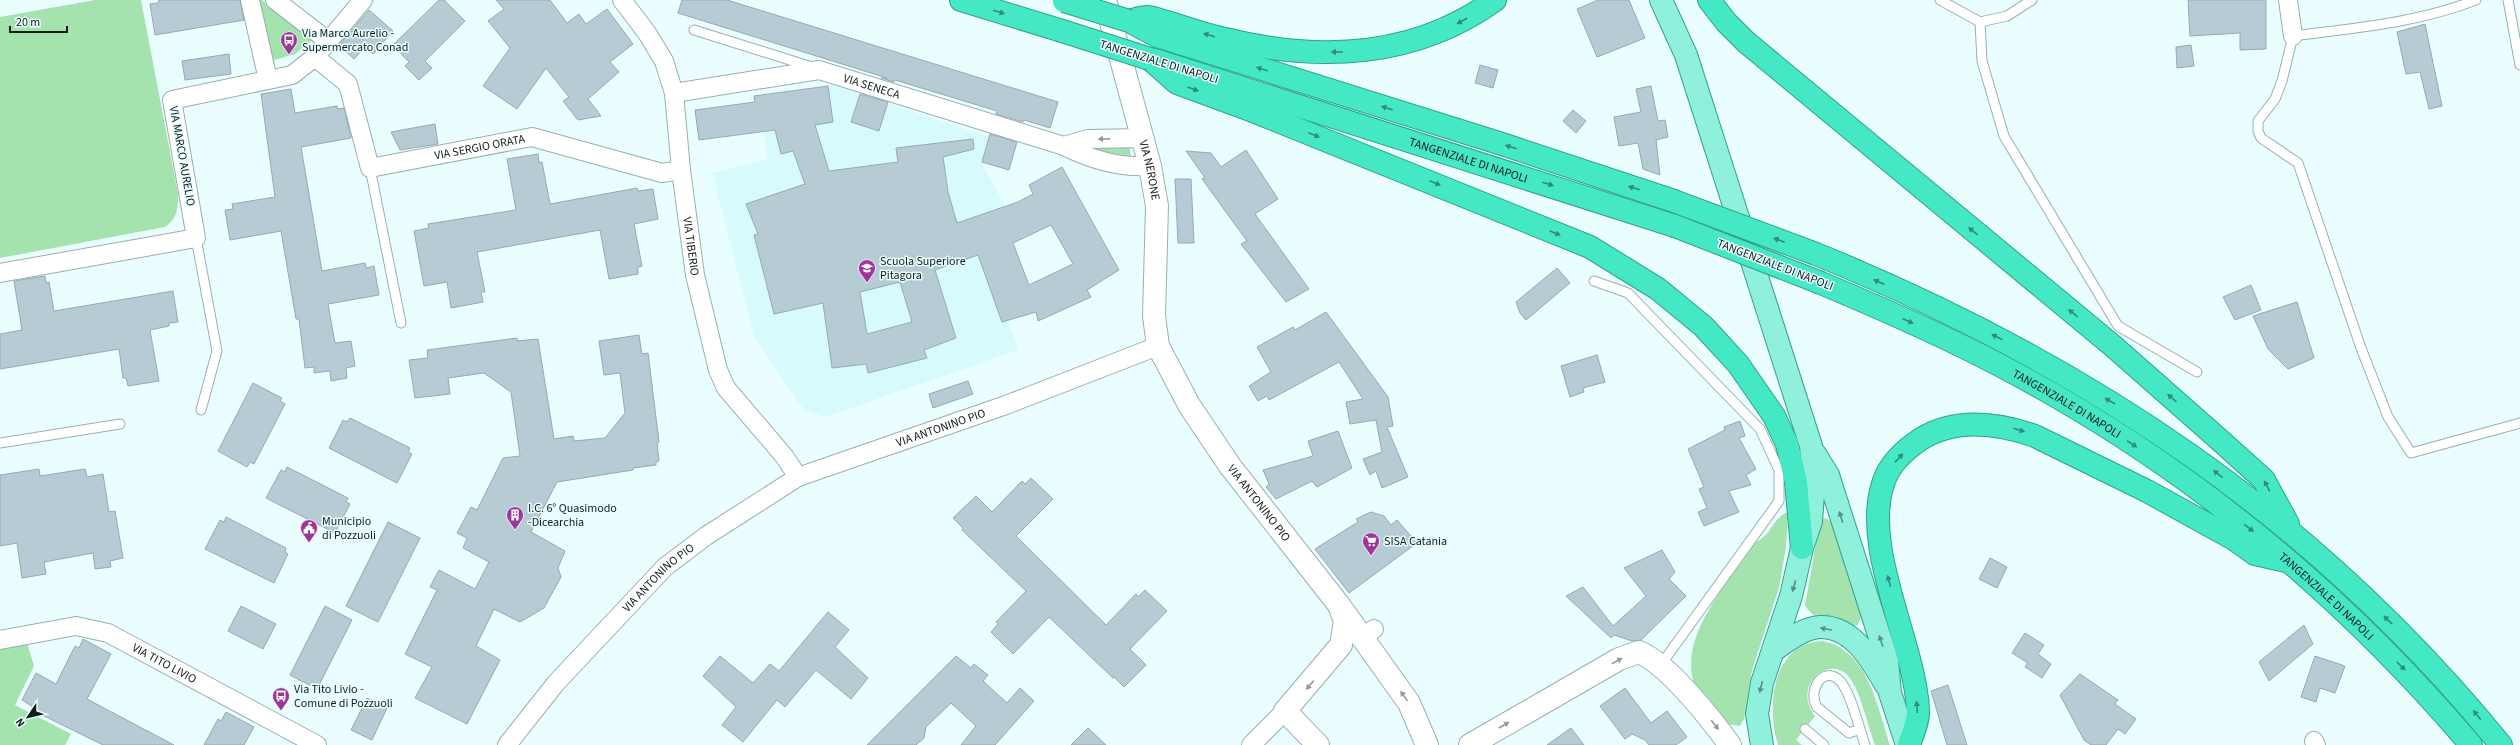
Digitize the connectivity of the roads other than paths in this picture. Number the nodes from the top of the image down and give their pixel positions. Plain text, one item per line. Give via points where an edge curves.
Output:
1 (250, 0) edge
2 (275, 0) edge
3 (363, 0) edge
4 (622, 0) edge
5 (961, 0) edge
6 (1105, 0) edge
7 (1495, 0) edge
8 (1661, 0) edge
9 (1678, 0) edge
10 (1709, 0) edge
11 (1940, 0) edge
12 (2032, 0) edge
13 (2288, 0) edge
14 (2476, 0) edge
15 (2508, 0) edge
16 (1062, 1) edge
17 (1129, 20) junction
18 (1980, 22) junction
19 (694, 30) dead end
20 (2293, 36) junction
21 (328, 41) junction
22 (1686, 55) junction
23 (315, 57) junction
24 (1150, 59) junction
25 (2520, 65) edge
26 (819, 70) junction
27 (268, 80) junction
28 (674, 93) junction
29 (1143, 138) junction
30 (1064, 146) junction
31 (1150, 166) junction
32 (370, 168) junction
33 (681, 170) junction
34 (196, 238) junction
35 (0, 272) edge
36 (1594, 281) dead end
37 (401, 323) dead end
38 (1158, 346) junction
39 (2197, 372) dead end
40 (201, 410) dead end
41 (2520, 423) edge
42 (120, 424) dead end
43 (0, 443) edge
44 (1811, 446) junction
45 (798, 478) junction
46 (2292, 532) junction
47 (1802, 548) junction
48 (2291, 563) junction
49 (1339, 605) junction
50 (0, 640) edge
51 (1774, 650) junction
52 (1333, 657) junction
53 (1378, 659) junction
54 (1660, 666) junction
55 (1890, 693) junction
56 (1285, 711) junction
57 (1805, 729) dead end
58 (1860, 729) junction
59 (1422, 740) edge
60 (511, 743) edge
61 (317, 745) edge
62 (1251, 745) edge
63 (1318, 745) edge
64 (1470, 745) edge
65 (1730, 745) edge
66 (1762, 745) edge
67 (1824, 745) edge
68 (1865, 745) edge
69 (1908, 745) edge
70 (2471, 745) edge
71 (2501, 745) edge

1 - 27 street
2 - 21 street
3 - 21 street, VIA MARCO AURELIO
4 - 28 street, VIA TIBERIO via 664,61
5 -> 24 highway, TANGENZIALE DI NAPOLI, bridge
6 - 29 street, VIA NERONE
7 -> 17 highway via 1452,27 1426,38 1364,51 1312,51 1259,46 1225,40 1147,17
8 - 22 main road
9 - 22 main road
46 -> 10 highway via 2264,480 2254,470 2113,346 1746,42
11 - 18 lane
12 - 18 lane via 2007,16
13 - 20 street
14 - 20 lane via 2445,12 2382,25
15 - 25 lane
16 - 17 highway, TANGENZIALE DI NAPOLI, bridge
46 -> 17 highway, TANGENZIALE DI NAPOLI, bridge via 2171,439 2068,376 1967,322 1816,254 1671,200 1502,144 1157,36
18 - 39 lane via 1982,61 2004,136 2118,326
19 - 26 lane
20 - 41 lane via 2282,82 2275,99 2258,121 2258,131 2261,138 2298,163 2361,348 2388,417 2412,453
21 - 23 street, VIA MARCO AURELIO
22 - 44 main road
23 - 27 street, VIA MARCO AURELIO via 292,75
23 - 32 street via 348,84
24 -> 47 highway via 1177,83 1253,111 1590,247 1658,289 1716,340 1746,374 1774,416 1787,444 1796,482
24 -> 48 highway, TANGENZIALE DI NAPOLI, bridge via 1674,226 1821,282 2005,368 2100,423 2210,498
26 - 28 street, VIA SENECA
26 - 30 street, VIA SENECA
27 - 34 street, VIA MARCO AURELIO via 172,100
28 - 33 street, VIA TIBERIO
29 -> 30 street via 1088,139
29 - 31 street, VIA NERONE
30 - 31 street, VIA SENECA via 1090,157 1135,167
31 - 38 street, VIA NERONE via 1157,206 1154,316
32 - 33 street, VIA SERGIO ORATA via 532,137 662,173
32 - 37 lane
33 - 45 street, VIA TIBERIO via 696,275 718,370 726,388 784,456
34 - 35 street
34 - 40 lane via 217,351
36 - 54 lane via 1628,293 1760,429 1779,470 1779,501
38 - 45 street, VIA ANTONINO PIO via 1006,405
38 - 49 street, VIA ANTONINO PIO via 1189,405 1230,466
42 - 43 lane
44 - 47 main road via 1813,501 1811,521
55 -> 44 main road via 1887,660 1828,476
45 - 60 street, VIA ANTONINO PIO via 706,536 665,567 556,683
71 -> 46 highway, TANGENZIALE DI NAPOLI via 2424,655 2338,572
47 -> 51 main road via 1791,596
69 -> 48 highway via 1918,712 1911,669 1881,550 1879,507 1882,484 1894,463 1912,445 1937,430 1956,425 1986,424 2035,436 2147,491 2255,554
48 -> 70 highway, TANGENZIALE DI NAPOLI via 2413,679
49 - 52 street, VIA ANTONINO PIO via 1344,621 1344,632 1341,645
49 - 53 street, VIA ANTONINO PIO via 1368,633
50 - 61 street, VIA TITO LIVIO via 76,626 108,633
55 -> 51 main road via 1858,644 1834,630 1820,627 1807,630
51 -> 66 main road via 1757,714
52 - 53 street, VIA ANTONINO PIO via 1354,646 1364,648
52 -> 56 street, VIA ANTONINO PIO
59 -> 53 street, VIA ANTONINO PIO via 1409,703
64 -> 54 street via 1630,654 1639,652
54 -> 65 street via 1703,710
55 - 69 main road
56 - 62 street
56 - 63 street
57 - 67 lane
58 - 58 lane via 1845,686 1834,676 1822,677 1814,689 1814,702 1817,707 1849,733
58 - 68 lane

